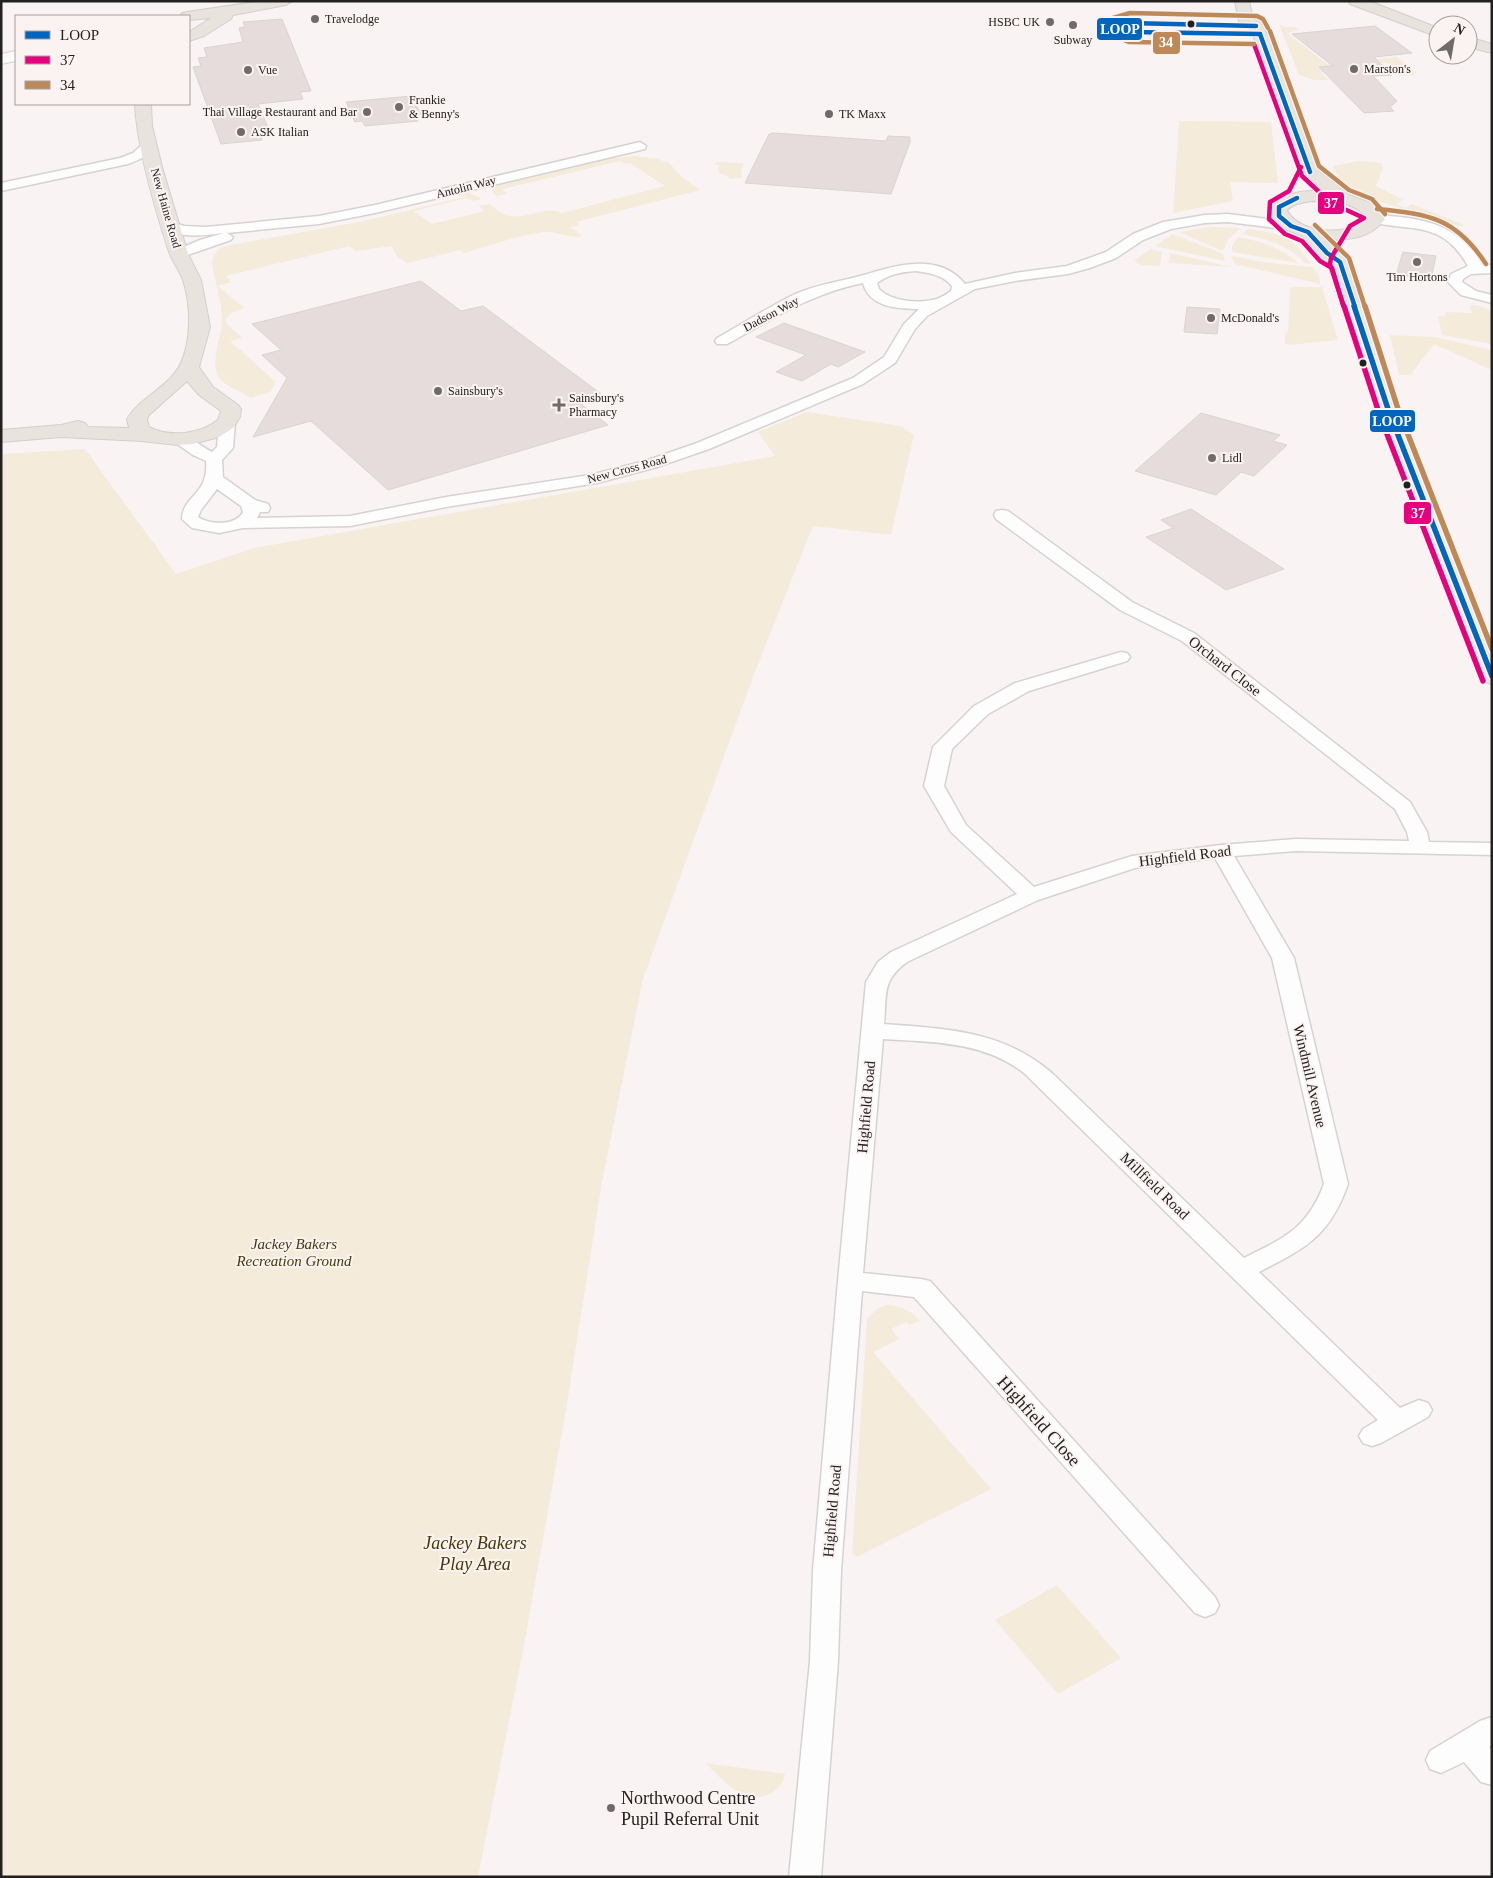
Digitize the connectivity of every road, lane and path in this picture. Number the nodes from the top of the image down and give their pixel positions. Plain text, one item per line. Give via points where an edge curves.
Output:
1 (286, 1) edge
2 (1242, 1) edge
3 (1257, 1) edge
4 (1355, 1) edge
5 (239, 10) junction
6 (190, 17) edge
7 (190, 17) edge
8 (207, 25) junction
9 (1256, 26) junction
10 (1428, 29) edge
11 (191, 36) edge
12 (1478, 45) edge
13 (1492, 49) edge
14 (15, 56) edge
15 (1, 59) edge
16 (143, 105) edge
17 (149, 146) junction
18 (640, 146) dead end
19 (154, 167) junction
20 (71, 172) junction
21 (1310, 172) junction
22 (3, 185) edge
23 (1344, 199) junction
24 (1290, 201) junction
25 (1228, 218) junction
26 (1376, 219) junction
27 (292, 223) junction
28 (169, 225) junction
29 (1291, 226) junction
30 (1308, 232) junction
31 (1358, 232) junction
32 (179, 254) junction
33 (1340, 262) junction
34 (1477, 269) junction
35 (1492, 269) edge
36 (940, 271) junction
37 (876, 276) junction
38 (1015, 277) junction
39 (822, 291) junction
40 (958, 292) junction
41 (1492, 299) edge
42 (892, 302) junction
43 (942, 302) junction
44 (909, 327) junction
45 (722, 341) dead end
46 (189, 367) junction
47 (145, 409) junction
48 (226, 413) junction
49 (61, 431) junction
50 (1, 436) edge
51 (151, 436) junction
52 (178, 439) junction
53 (214, 459) junction
54 (214, 479) junction
55 (246, 503) junction
56 (198, 505) junction
57 (1002, 515) dead end
58 (308, 521) junction
59 (241, 524) junction
60 (1121, 657) dead end
61 (1492, 677) edge
62 (1420, 846) junction
63 (1492, 849) edge
64 (1221, 851) junction
65 (1031, 895) junction
66 (872, 1031) junction
67 (1241, 1270) junction
68 (850, 1281) junction
69 (1372, 1436) dead end
70 (1205, 1605) dead end
71 (1479, 1737) edge
72 (1441, 1760) dead end
73 (1492, 1772) edge
74 (805, 1877) edge

1 - 5 main road
2 - 9 main road via 1246,21
3 - 9 main road via 1260,21
4 - 10 main road
5 - 6 main road
5 - 8 main road
7 - 8 main road
8 - 11 main road via 202,32
9 - 21 main road
12 - 13 main road
14 - 15 street
16 - 17 main road, New Haine Road
17 - 19 main road, New Haine Road
17 - 20 street via 138,156 123,161
18 - 27 street, Antolin Way via 361,212
19 - 20 street
19 - 28 main road, New Haine Road
20 - 22 street
21 - 23 main road
21 - 24 main road
23 - 24 main road via 1327,197
23 - 26 main road via 1366,207
24 - 25 street, New Cross Road
24 - 29 main road via 1278,210 1278,216
25 - 29 street, New Cross Road
25 - 38 street, New Cross Road via 1168,225 1138,237 1101,260 1068,270
26 - 31 main road via 1371,226
26 - 34 street via 1439,229 1462,247
27 - 28 street, Antolin Way via 192,231
27 - 32 street, Antolin Way via 222,238
28 - 32 main road, New Haine Road
29 - 30 main road
30 - 31 main road
30 - 33 main road
31 - 33 main road
32 - 46 main road, New Haine Road via 192,280 200,327
33 - 61 main road via 1389,412
34 - 35 street
34 - 41 street via 1456,277 1458,288
36 - 37 street, New Cross Road via 910,267 885,271
36 - 38 street, New Cross Road
36 - 40 street, New Cross Road via 957,281 960,286
37 - 39 street, Dadson Way
37 - 42 street via 870,282 870,288
38 - 40 street, New Cross Road
39 - 42 street, Dadson Way
39 - 45 street, Dadson Way via 800,298
40 - 43 street, New Cross Road
42 - 43 street, New Cross Road via 914,305
42 - 44 street
43 - 44 street, New Cross Road via 922,313
44 - 58 street, New Cross Road via 890,360 858,382 651,464 591,480 446,502 350,521
46 - 47 main road, New Haine Road
46 - 48 main road
47 - 48 main road, New Haine Road via 174,397 188,396 209,398
47 - 49 main road, New Haine Road
47 - 51 main road via 137,419 137,425
48 - 52 main road, New Haine Road via 207,434
48 - 53 street via 225,448
49 - 50 main road, New Haine Road
49 - 51 main road, New Haine Road
51 - 52 main road, New Haine Road
52 - 53 street
53 - 54 street
54 - 55 street, New Cross Road
54 - 56 street, New Cross Road
55 - 56 street, New Cross Road via 235,498 215,499
55 - 58 street, New Cross Road
55 - 59 street via 252,514
56 - 59 street, New Cross Road via 189,514 194,524 221,528
57 - 62 street, Orchard Close via 1126,606 1188,636 1403,806 1417,832
58 - 59 street, New Cross Road
60 - 65 street via 1022,687 981,710 943,746 934,786 958,828
62 - 63 street, Highfield Road
62 - 64 street, Highfield Road via 1296,845
64 - 65 street, Highfield Road via 1132,862
64 - 67 street, Windmill Avenue via 1283,958 1336,1184 1330,1204 1317,1224 1301,1239
65 - 66 street, Highfield Road via 899,957 886,968 877,982
66 - 67 street, Millfield Road via 962,1038 1004,1051 1024,1062 1052,1085
66 - 68 street, Highfield Road
67 - 69 street, Millfield Road via 1408,1416
68 - 70 street, Highfield Close via 921,1288
68 - 74 street, Highfield Road via 827,1570 824,1661
71 - 72 street
71 - 73 street

